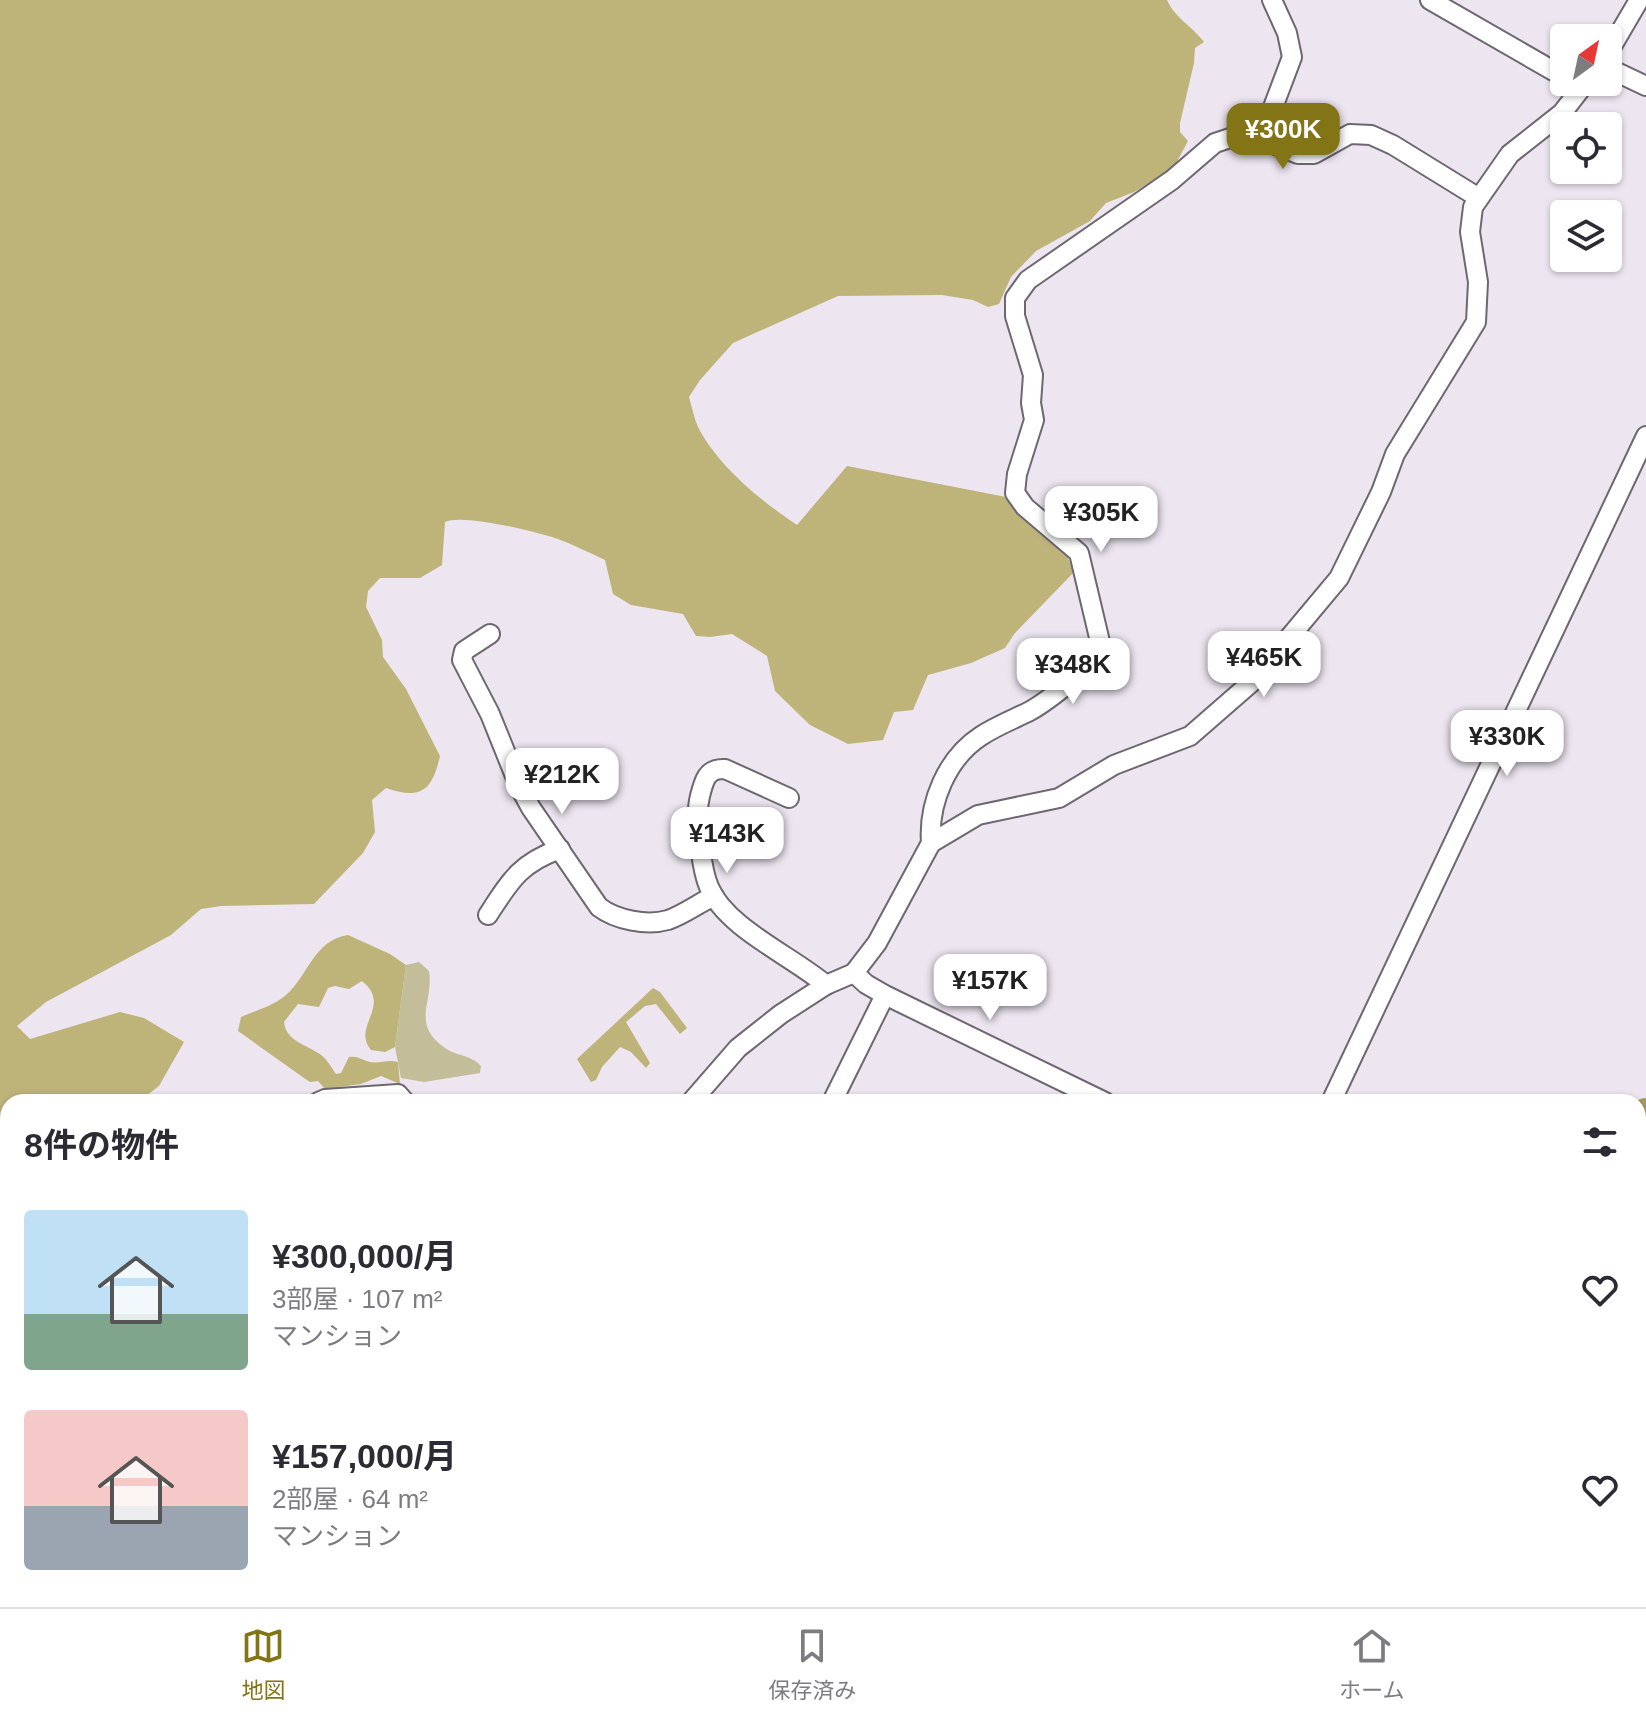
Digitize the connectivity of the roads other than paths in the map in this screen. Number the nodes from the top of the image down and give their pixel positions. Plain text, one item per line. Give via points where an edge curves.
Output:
1 (1272, 0) edge
2 (1430, 0) edge
3 (1639, 0) edge
4 (1622, 29) edge
5 (1550, 69) edge
6 (1622, 75) edge
7 (1646, 86) edge
8 (1573, 96) edge
9 (1261, 139) junction
10 (1479, 198) junction
11 (1646, 436) edge
12 (490, 634) dead end
13 (789, 798) dead end
14 (931, 843) junction
15 (560, 849) junction
16 (714, 896) junction
17 (488, 915) dead end
18 (854, 973) junction
19 (826, 985) junction
20 (885, 995) junction
21 (698, 1094) edge
22 (836, 1094) edge
23 (1089, 1094) edge
24 (1335, 1094) edge

1 - 9 street via 1292,57
2 - 5 street
3 - 4 street
6 - 7 street
8 - 10 street via 1562,113 1510,154
9 - 10 street via 1298,154 1314,154 1350,134 1371,135
9 - 14 street via 1215,143 1172,180 1028,280 1015,298 1015,316 1033,375 1034,420 1015,493 1079,553 1100,654 1032,710 978,738 961,753 940,788
10 - 14 street via 1470,232 1478,282 1476,322 1395,454 1339,578 1252,682 1190,736 1114,765 1059,798 978,815
11 - 24 street
12 - 15 street via 464,651 462,660 519,786
13 - 16 street via 725,769 708,773 697,817 703,871
14 - 18 street via 877,943
15 - 16 street via 591,898 617,917 667,920
15 - 17 street via 522,868
16 - 19 street via 733,918
18 - 19 street
18 - 20 street
19 - 21 street via 738,1048
20 - 22 street
20 - 23 street

